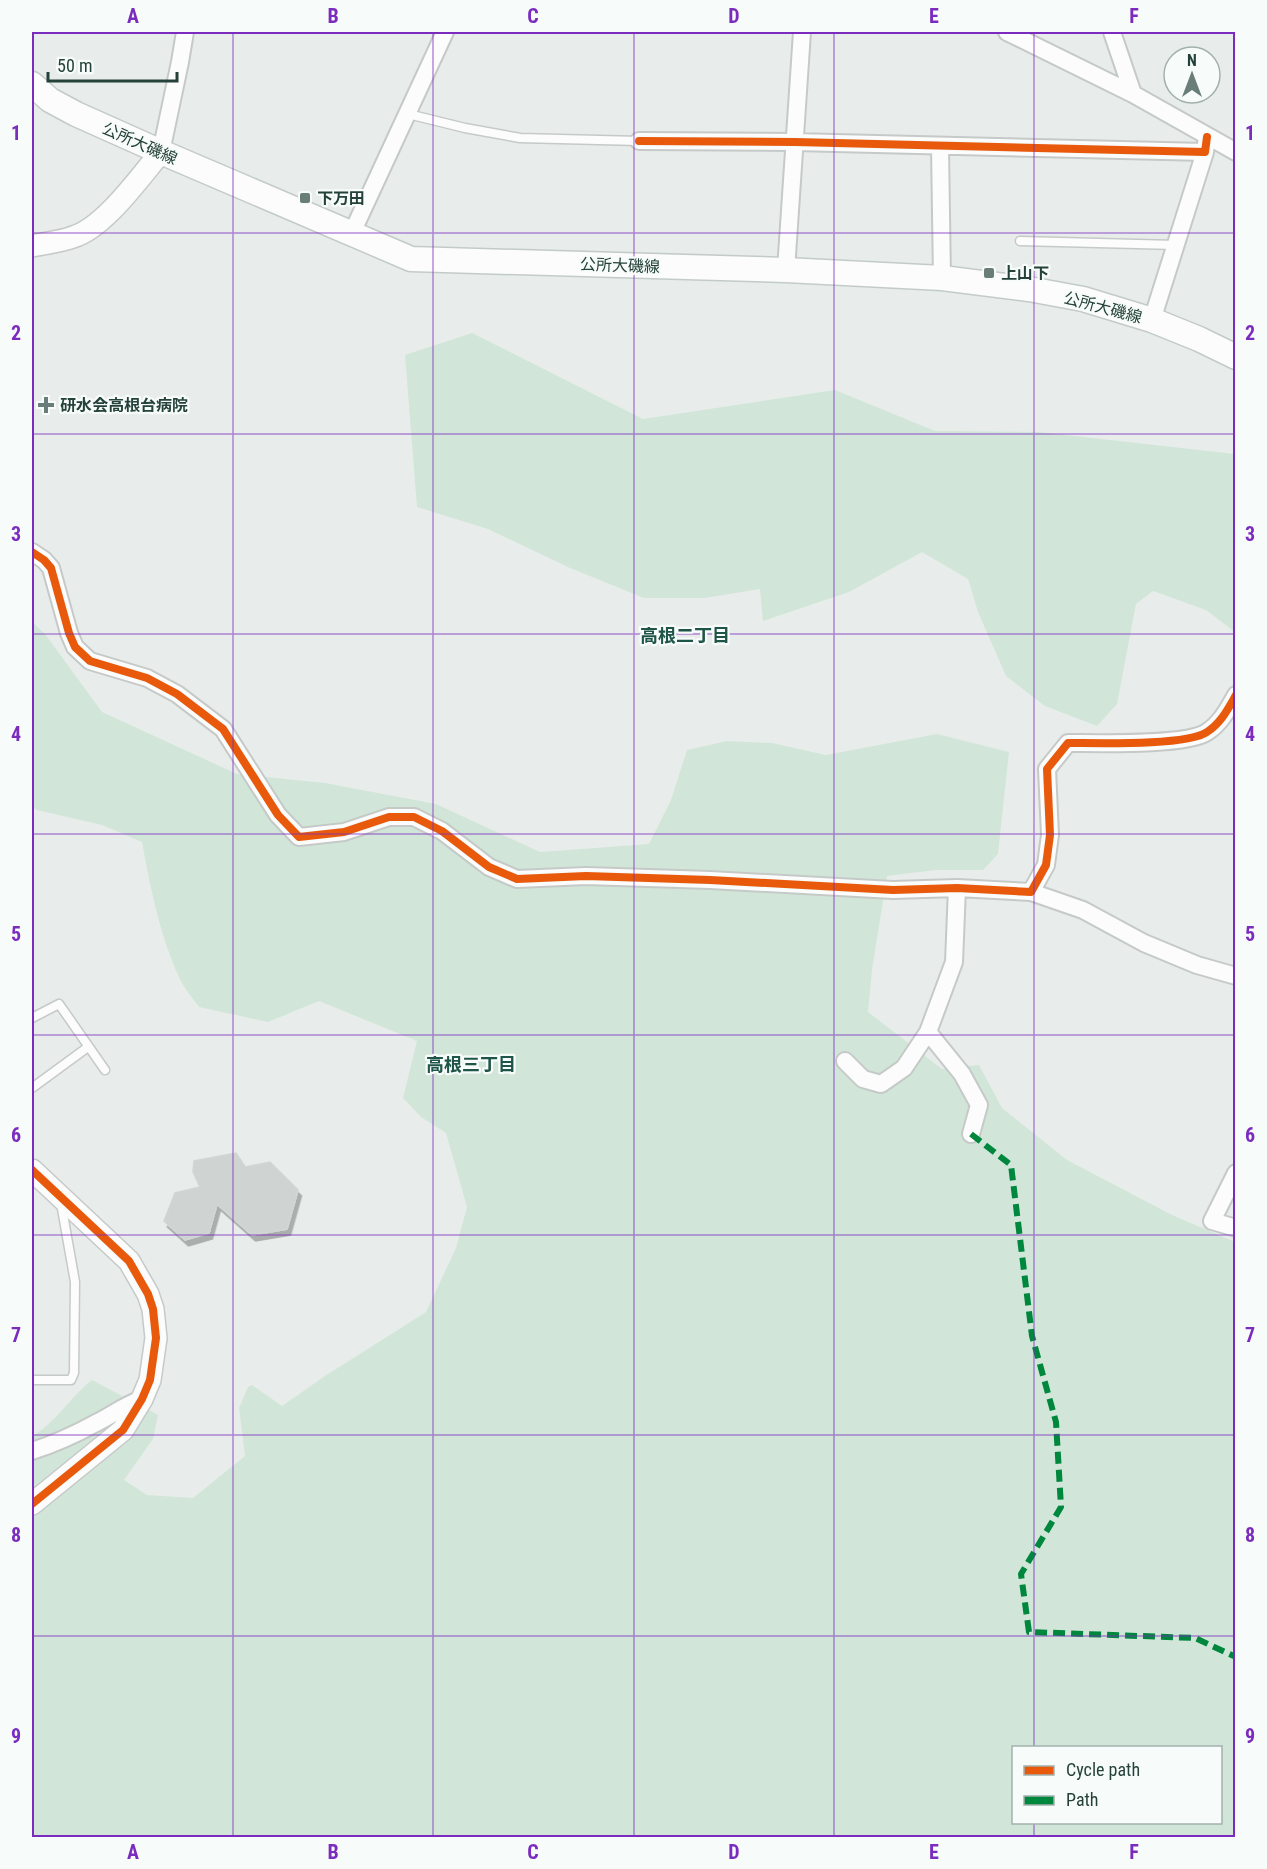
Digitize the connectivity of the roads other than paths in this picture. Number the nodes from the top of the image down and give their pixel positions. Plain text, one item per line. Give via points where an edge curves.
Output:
1 (185, 32) edge
2 (445, 32) edge
3 (802, 32) edge
4 (1007, 32) edge
5 (1112, 32) edge
6 (32, 84) edge
7 (1132, 94) junction
8 (408, 114) junction
9 (639, 141) joint
10 (795, 142) junction
11 (1206, 144) junction
12 (940, 147) junction
13 (1236, 152) edge
14 (161, 153) junction
15 (351, 235) junction
16 (1020, 241) dead end
17 (1176, 245) junction
18 (32, 246) edge
19 (786, 270) junction
20 (942, 278) junction
21 (1152, 320) junction
22 (1236, 357) edge
23 (32, 552) edge
24 (1236, 695) edge
25 (957, 888) junction
26 (1031, 892) junction
27 (1236, 976) edge
28 (32, 1018) edge
29 (928, 1032) junction
30 (88, 1047) junction
31 (845, 1061) dead end
32 (105, 1070) dead end
33 (32, 1088) edge
34 (971, 1134) dead end
35 (32, 1170) edge
36 (1236, 1173) edge
37 (60, 1195) junction
38 (1236, 1228) edge
39 (32, 1380) edge
40 (142, 1399) junction
41 (32, 1451) edge
42 (32, 1504) edge

1 - 14 street
2 - 8 street
3 - 10 street
4 - 7 street
5 - 7 street
6 - 14 main road, 公所大磯線 via 50,100 76,114
7 - 11 street
8 - 9 lane via 520,138
8 - 15 street
9 - 10 street
10 - 12 street
10 - 19 street
11 - 12 street
11 - 13 street
11 - 17 street
12 - 20 street
14 - 15 main road, 公所大磯線
14 - 18 street via 96,224 75,237
15 - 19 main road, 公所大磯線 via 411,258
16 - 17 lane
17 - 21 street
19 - 20 main road, 公所大磯線
20 - 21 main road, 公所大磯線 via 1083,299
21 - 22 main road, 公所大磯線
23 - 25 street via 51,568 75,647 90,661 147,678 177,694 223,729 278,815 299,837 344,832 389,817 414,817 442,831 489,867 517,879 586,876 892,890
24 - 26 street via 1223,718 1206,733 1178,741 1068,743 1047,769 1050,835 1046,865
25 - 26 street
25 - 29 street via 954,962
26 - 27 street via 1083,910 1144,943 1197,965
28 - 30 lane via 59,1004
29 - 31 street via 904,1068 881,1084 863,1079
29 - 34 street via 962,1074 979,1106
30 - 32 lane
30 - 33 lane
35 - 37 street
36 - 38 street via 1212,1221
37 - 39 lane via 75,1282 74,1372 71,1380
37 - 40 street via 129,1261 148,1294 156,1338 150,1380
40 - 41 street
40 - 42 street via 123,1430

